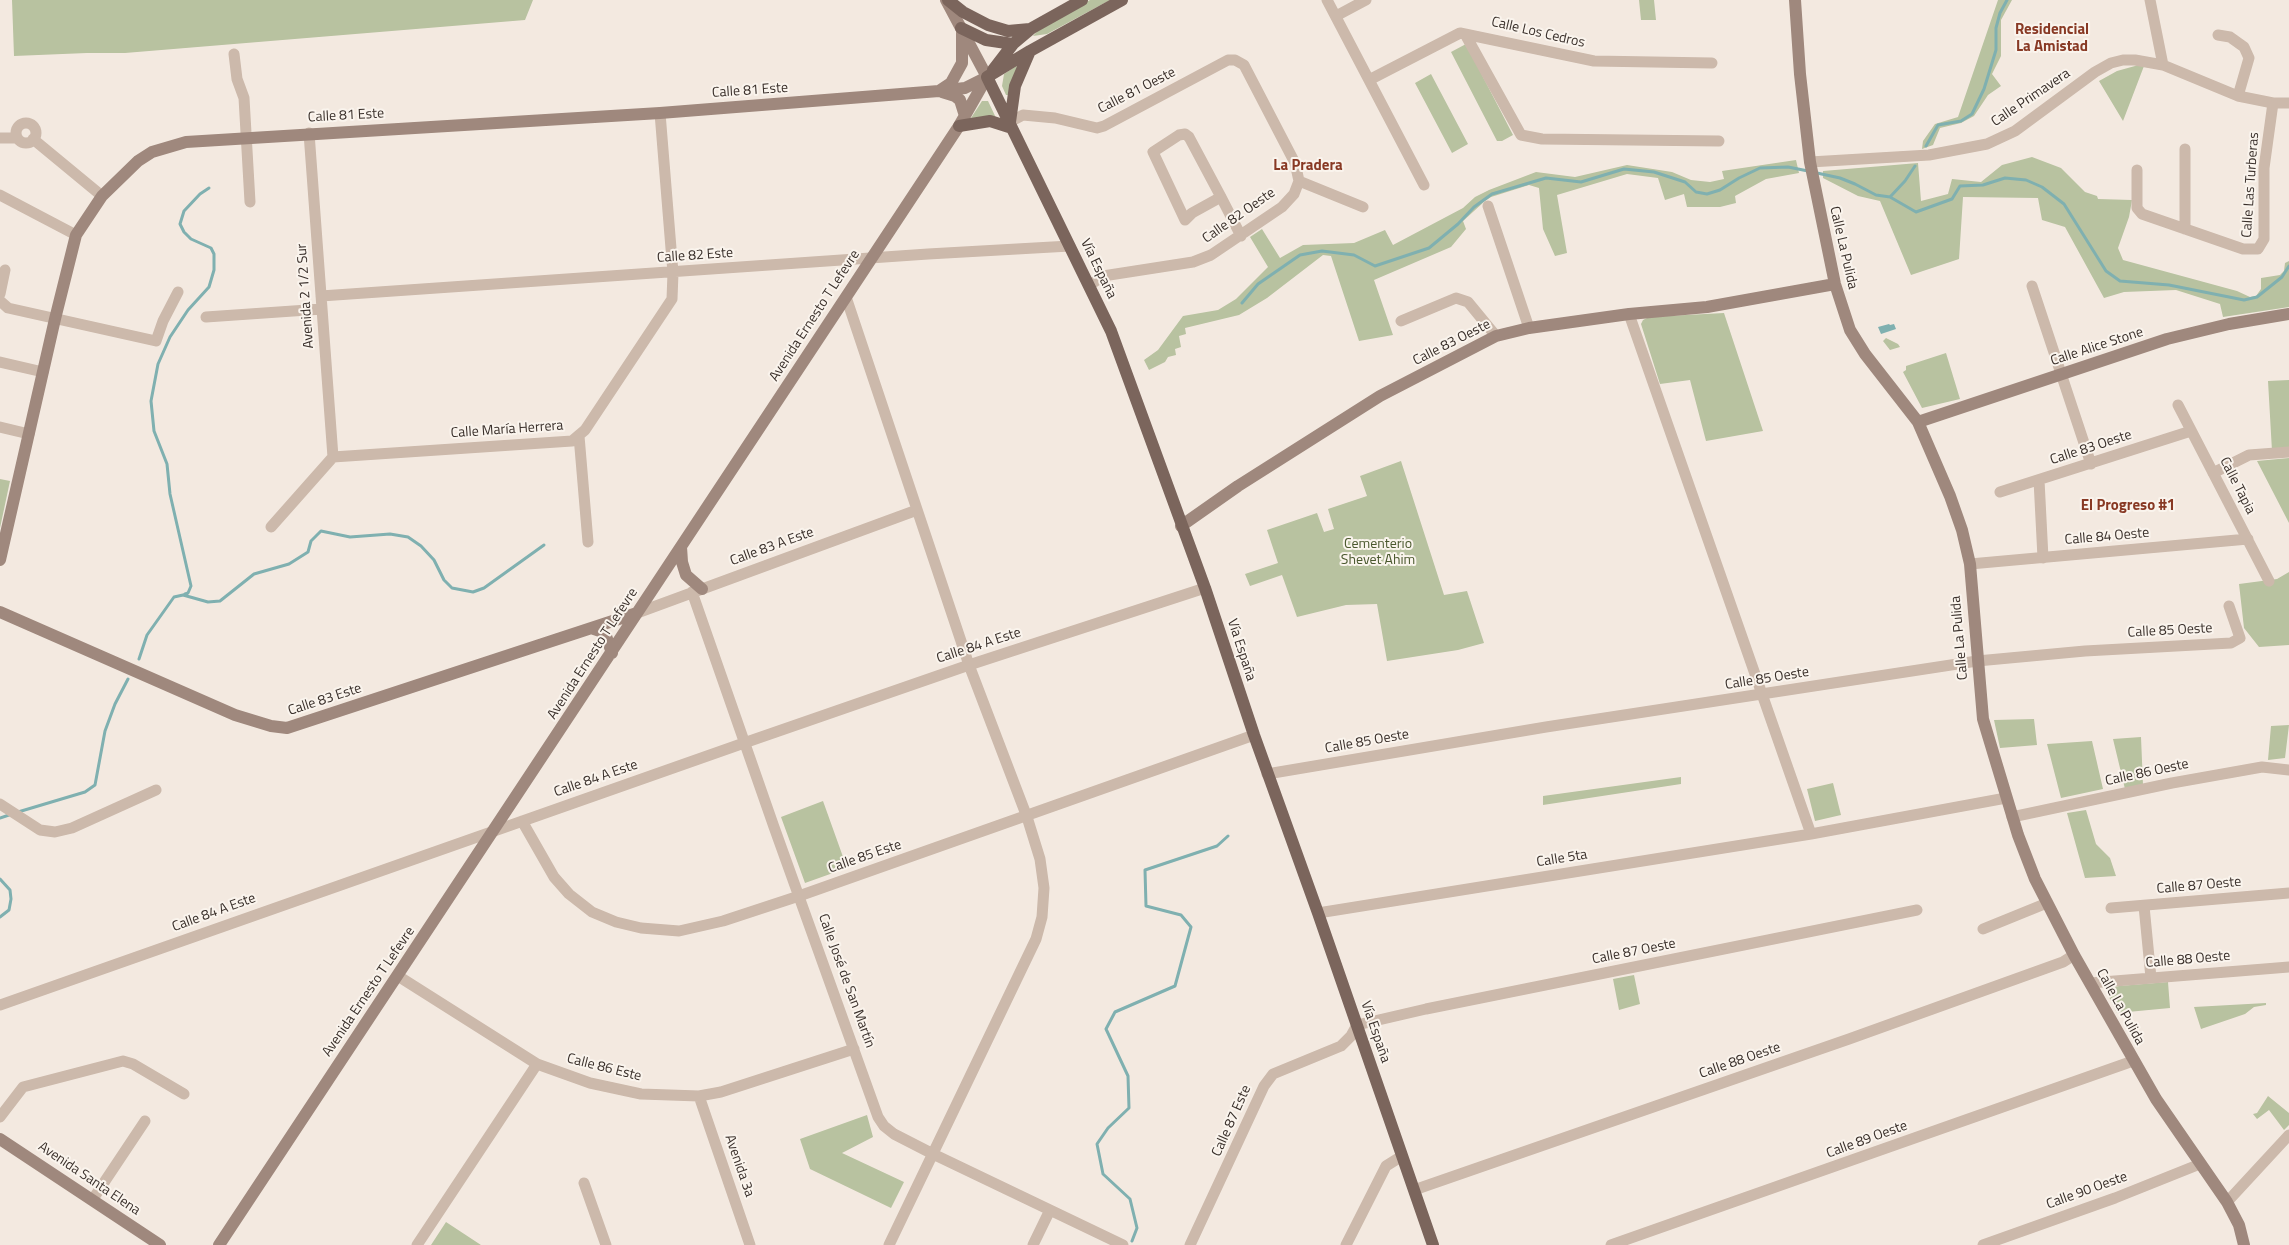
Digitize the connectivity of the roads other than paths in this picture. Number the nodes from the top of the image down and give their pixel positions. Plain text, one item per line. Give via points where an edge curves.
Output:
1 (947, 0) edge
2 (1082, 0) edge
3 (1122, 0) edge
4 (1328, 0) edge
5 (1366, 0) edge
6 (1796, 0) edge
7 (2150, 0) edge
8 (1336, 16) junction
9 (961, 28) junction
10 (1032, 28) junction
11 (1465, 34) junction
12 (2218, 35) dead end
13 (1013, 44) junction
14 (1030, 51) junction
15 (234, 54) dead end
16 (1712, 63) dead end
17 (2163, 65) junction
18 (987, 77) junction
19 (1369, 80) junction
20 (939, 91) junction
21 (2238, 96) junction
22 (2273, 102) junction
23 (2289, 103) edge
24 (660, 113) junction
25 (962, 121) junction
26 (1011, 125) junction
27 (309, 133) junction
28 (0, 138) edge
29 (17, 138) junction
30 (246, 138) junction
31 (33, 139) junction
32 (1719, 141) dead end
33 (2184, 149) dead end
34 (1810, 162) junction
35 (2137, 170) dead end
36 (1299, 180) junction
37 (1424, 186) dead end
38 (0, 194) edge
39 (102, 196) junction
40 (1221, 197) junction
41 (250, 202) dead end
42 (1488, 206) dead end
43 (1363, 207) dead end
44 (2185, 229) junction
45 (76, 235) junction
46 (1241, 236) junction
47 (1070, 246) junction
48 (871, 259) junction
49 (5, 270) dead end
50 (673, 273) junction
51 (1835, 284) junction
52 (1090, 285) junction
53 (2032, 286) dead end
54 (178, 292) dead end
55 (0, 294) edge
56 (321, 296) junction
57 (846, 297) junction
58 (0, 301) edge
59 (322, 309) junction
60 (1629, 314) junction
61 (2289, 314) edge
62 (206, 317) dead end
63 (55, 319) junction
64 (1402, 321) dead end
65 (1529, 328) junction
66 (1496, 336) junction
67 (0, 362) edge
68 (43, 372) junction
69 (2062, 374) junction
70 (2178, 405) dead end
71 (1918, 422) junction
72 (0, 427) edge
73 (2191, 431) junction
74 (29, 434) junction
75 (580, 436) junction
76 (2289, 452) edge
77 (333, 456) junction
78 (2092, 464) junction
79 (2214, 473) junction
80 (2039, 480) junction
81 (2000, 492) dead end
82 (917, 510) junction
83 (1181, 526) junction
84 (271, 527) dead end
85 (2248, 539) junction
86 (588, 542) dead end
87 (681, 548) junction
88 (2043, 558) junction
89 (0, 560) edge
90 (1970, 564) junction
91 (2269, 581) dead end
92 (1205, 588) junction
93 (697, 590) junction
94 (2229, 606) dead end
95 (0, 612) edge
96 (638, 613) junction
97 (591, 628) junction
98 (612, 653) junction
99 (1977, 662) junction
100 (969, 665) junction
101 (1762, 695) junction
102 (1254, 735) junction
103 (744, 743) junction
104 (2289, 770) edge
105 (1267, 774) junction
106 (156, 790) dead end
107 (2006, 798) junction
108 (4, 806) edge
109 (1026, 817) junction
110 (2012, 817) junction
111 (522, 821) junction
112 (494, 831) junction
113 (1811, 834) junction
114 (2289, 893) edge
115 (799, 896) junction
116 (2047, 903) junction
117 (2144, 906) junction
118 (2111, 908) dead end
119 (1917, 910) dead end
120 (1318, 913) junction
121 (1983, 930) dead end
122 (2074, 955) junction
123 (2289, 967) edge
124 (398, 976) junction
125 (2151, 978) junction
126 (2090, 983) junction
127 (0, 1005) edge
128 (1357, 1025) junction
129 (854, 1049) junction
130 (2133, 1061) junction
131 (537, 1064) junction
132 (184, 1094) dead end
133 (699, 1096) junction
134 (0, 1118) edge
135 (145, 1121) dead end
136 (2289, 1135) edge
137 (0, 1139) edge
138 (2284, 1148) edge
139 (933, 1154) junction
140 (1402, 1156) junction
141 (2200, 1164) junction
142 (584, 1183) dead end
143 (1414, 1190) junction
144 (93, 1199) junction
145 (2227, 1202) junction
146 (1050, 1210) junction
147 (222, 1240) edge
148 (160, 1245) edge
149 (213, 1245) edge
150 (417, 1245) edge
151 (606, 1245) edge
152 (750, 1245) edge
153 (889, 1245) edge
154 (1033, 1245) edge
155 (1123, 1245) edge
156 (1190, 1245) edge
157 (1346, 1245) edge
158 (1433, 1245) edge
159 (1611, 1245) edge
160 (1984, 1245) edge
161 (2244, 1245) edge

1 - 9 street
1 - 10 main road via 994,28 1013,31
2 - 10 main road
3 - 14 main road
4 - 8 street
5 - 8 street
6 - 34 street, Calle La Pulida
7 - 17 street
8 - 19 street
9 - 13 main road via 986,40
9 - 18 street
9 - 20 street via 962,63 951,83
10 - 13 main road
11 - 16 street, Calle Los Cedros via 1589,60
11 - 19 street via 1460,33
11 - 32 street via 1521,135 1542,139
12 - 21 street via 2244,47 2249,58
13 - 18 main road
14 - 18 main road
14 - 26 main road via 1015,86
15 - 30 street via 237,79 244,98
17 - 21 street, Calle Primavera
17 - 34 street, Calle Primavera via 2135,60 2111,63 2015,131 1988,144 1929,155
18 - 20 street, Calle 81 Este via 966,88
18 - 25 street, Avenida Ernesto T Lefevre
18 - 26 main road, Vía España
19 - 37 street
20 - 24 street, Calle 81 Este
20 - 25 street via 960,100
21 - 22 street, Calle Primavera
22 - 23 street, Calle Primavera
22 - 44 street, Calle Las Turberas via 2264,168 2262,245 2258,249 2243,249
24 - 27 street, Calle 81 Este
24 - 50 street, Calle María Herrera
25 - 26 main road
25 - 48 street, Avenida Ernesto T Lefevre
26 - 36 street, Calle 81 Oeste via 1023,115 1055,118 1097,128 1104,126 1228,60 1235,60 1244,66 1295,163
26 - 47 main road, Vía España
27 - 30 street, Calle 81 Este
27 - 56 street, Avenida 2 1/2 Sur
28 - 29 street
29 - 31 street via 23,143
29 - 31 street via 16,130 24,123 34,128
30 - 39 street, Calle 81 Este via 186,142 152,152
30 - 41 street
31 - 39 street
33 - 44 street
34 - 51 street, Calle La Pulida
35 - 44 street, Calle Las Turberas via 2137,208 2142,214
36 - 43 street
36 - 46 street, Calle 82 Oeste via 1294,194 1282,207
38 - 45 street
39 - 45 street, Calle 81 Este
40 - 40 street via 1185,134 1153,152 1185,220
40 - 46 street
42 - 65 street
45 - 63 street, Calle 81 Este
46 - 52 street, Calle 82 Oeste via 1193,262 1103,276
47 - 48 street, Calle 82 Este
47 - 52 main road, Vía España
48 - 50 street, Calle 82 Este
48 - 57 street, Avenida Ernesto T Lefevre
49 - 55 street
50 - 56 street, Calle 82 Este
50 - 75 street, Calle María Herrera via 673,292 668,306
51 - 60 street, Calle 83 Oeste via 1707,308
51 - 71 street, Calle La Pulida via 1850,330
52 - 83 main road, Vía España via 1111,331
53 - 69 street
54 - 63 street via 156,341
56 - 59 street, Avenida 2 1/2 Sur
57 - 82 street
57 - 87 street, Avenida Ernesto T Lefevre
58 - 63 street via 8,308
59 - 62 street
59 - 77 street, Avenida 2 1/2 Sur
60 - 65 street, Calle 83 Oeste
60 - 101 street
61 - 69 street, Calle Alice Stone via 2167,339
63 - 68 street, Calle 81 Este
64 - 66 street via 1456,298 1468,302
65 - 66 street, Calle 83 Oeste
66 - 83 street, Calle 83 Oeste via 1380,396
67 - 68 street
68 - 74 street, Calle 81 Este
69 - 71 street, Calle Alice Stone
69 - 78 street
70 - 73 street, Calle Tapia
71 - 90 street, Calle La Pulida via 1950,496
72 - 74 street
73 - 78 street, Calle 83 Oeste
73 - 79 street, Calle Tapia
74 - 89 street, Calle 81 Este
75 - 77 street, Calle María Herrera via 572,441
75 - 86 street
76 - 79 street via 2250,455
77 - 84 street
78 - 80 street, Calle 83 Oeste
79 - 85 street, Calle Tapia
80 - 81 street, Calle 83 Oeste
80 - 88 street
82 - 93 street, Calle 83 A Este
82 - 100 street
83 - 92 main road, Vía España
85 - 88 street, Calle 84 Oeste
85 - 91 street, Calle Tapia
87 - 93 street via 686,575
87 - 96 street, Avenida Ernesto T Lefevre
88 - 90 street, Calle 84 Oeste
90 - 99 street, Calle La Pulida
92 - 100 street, Calle 84 A Este
92 - 102 main road, Vía España
93 - 96 street, Calle 83 A Este
93 - 103 street, Calle José de San Martín
94 - 99 street, Calle 85 Oeste via 2240,638 2231,642
95 - 97 street, Calle 83 Este via 235,714 287,728
96 - 97 street, Calle 83 Este
96 - 98 street, Avenida Ernesto T Lefevre
97 - 98 street via 606,636
98 - 112 street, Avenida Ernesto T Lefevre
99 - 101 street, Calle 85 Oeste
99 - 107 street, Calle La Pulida via 1983,718
100 - 103 street, Calle 84 A Este
100 - 109 street
101 - 105 street, Calle 85 Oeste
101 - 113 street
102 - 105 main road, Vía España
102 - 109 street, Calle 85 Este
103 - 111 street, Calle 84 A Este
103 - 115 street, Calle José de San Martín
104 - 110 street, Calle 86 Oeste via 2262,767
105 - 120 main road, Vía España
106 - 108 street via 72,828 56,832 40,830
107 - 110 street, Calle La Pulida
107 - 113 street
109 - 115 street, Calle 85 Este
109 - 139 street via 1040,859 1044,888 1042,917 1036,939
110 - 116 street, Calle La Pulida
111 - 112 street, Calle 84 A Este
111 - 115 street, Calle 85 Este via 544,862 569,894 592,912 616,922 679,931 723,922
112 - 124 street, Avenida Ernesto T Lefevre
112 - 127 street, Calle 84 A Este
113 - 120 street, Calle 5ta
114 - 117 street, Calle 87 Oeste
115 - 129 street, Calle José de San Martín
116 - 121 street
116 - 122 street, Calle La Pulida
117 - 118 street, Calle 87 Oeste
117 - 125 street
119 - 128 street, Calle 87 Oeste
120 - 128 main road, Vía España
122 - 126 street, Calle La Pulida
122 - 143 street, Calle 88 Oeste via 2063,962 1849,1039
123 - 125 street, Calle 88 Oeste
124 - 131 street, Calle 86 Este
124 - 147 street, Avenida Ernesto T Lefevre
125 - 126 street, Calle 88 Oeste
126 - 130 street, Calle La Pulida
128 - 140 main road, Vía España
128 - 156 street, Calle 87 Este via 1341,1046 1273,1074 1264,1086
129 - 133 street, Calle 86 Este via 721,1092
129 - 139 street, Calle José de San Martín via 884,1126
130 - 141 street, Calle La Pulida
130 - 159 street, Calle 89 Oeste
131 - 133 street, Calle 86 Este via 590,1083 641,1094
131 - 150 street
132 - 134 street via 133,1064 123,1062 23,1087
133 - 152 street, Avenida 3a
135 - 144 street
136 - 138 street
137 - 144 street, Avenida Santa Elena
138 - 145 street
139 - 146 street, Calle José de San Martín
139 - 153 street
140 - 143 main road, Vía España
140 - 157 street via 1386,1166
141 - 145 street, Calle La Pulida
141 - 160 street, Calle 90 Oeste
142 - 151 street
143 - 158 main road, Vía España
144 - 148 street, Avenida Santa Elena
145 - 161 street, Calle La Pulida via 2239,1224
146 - 154 street
146 - 155 street, Calle José de San Martín
147 - 149 street, Avenida Ernesto T Lefevre

